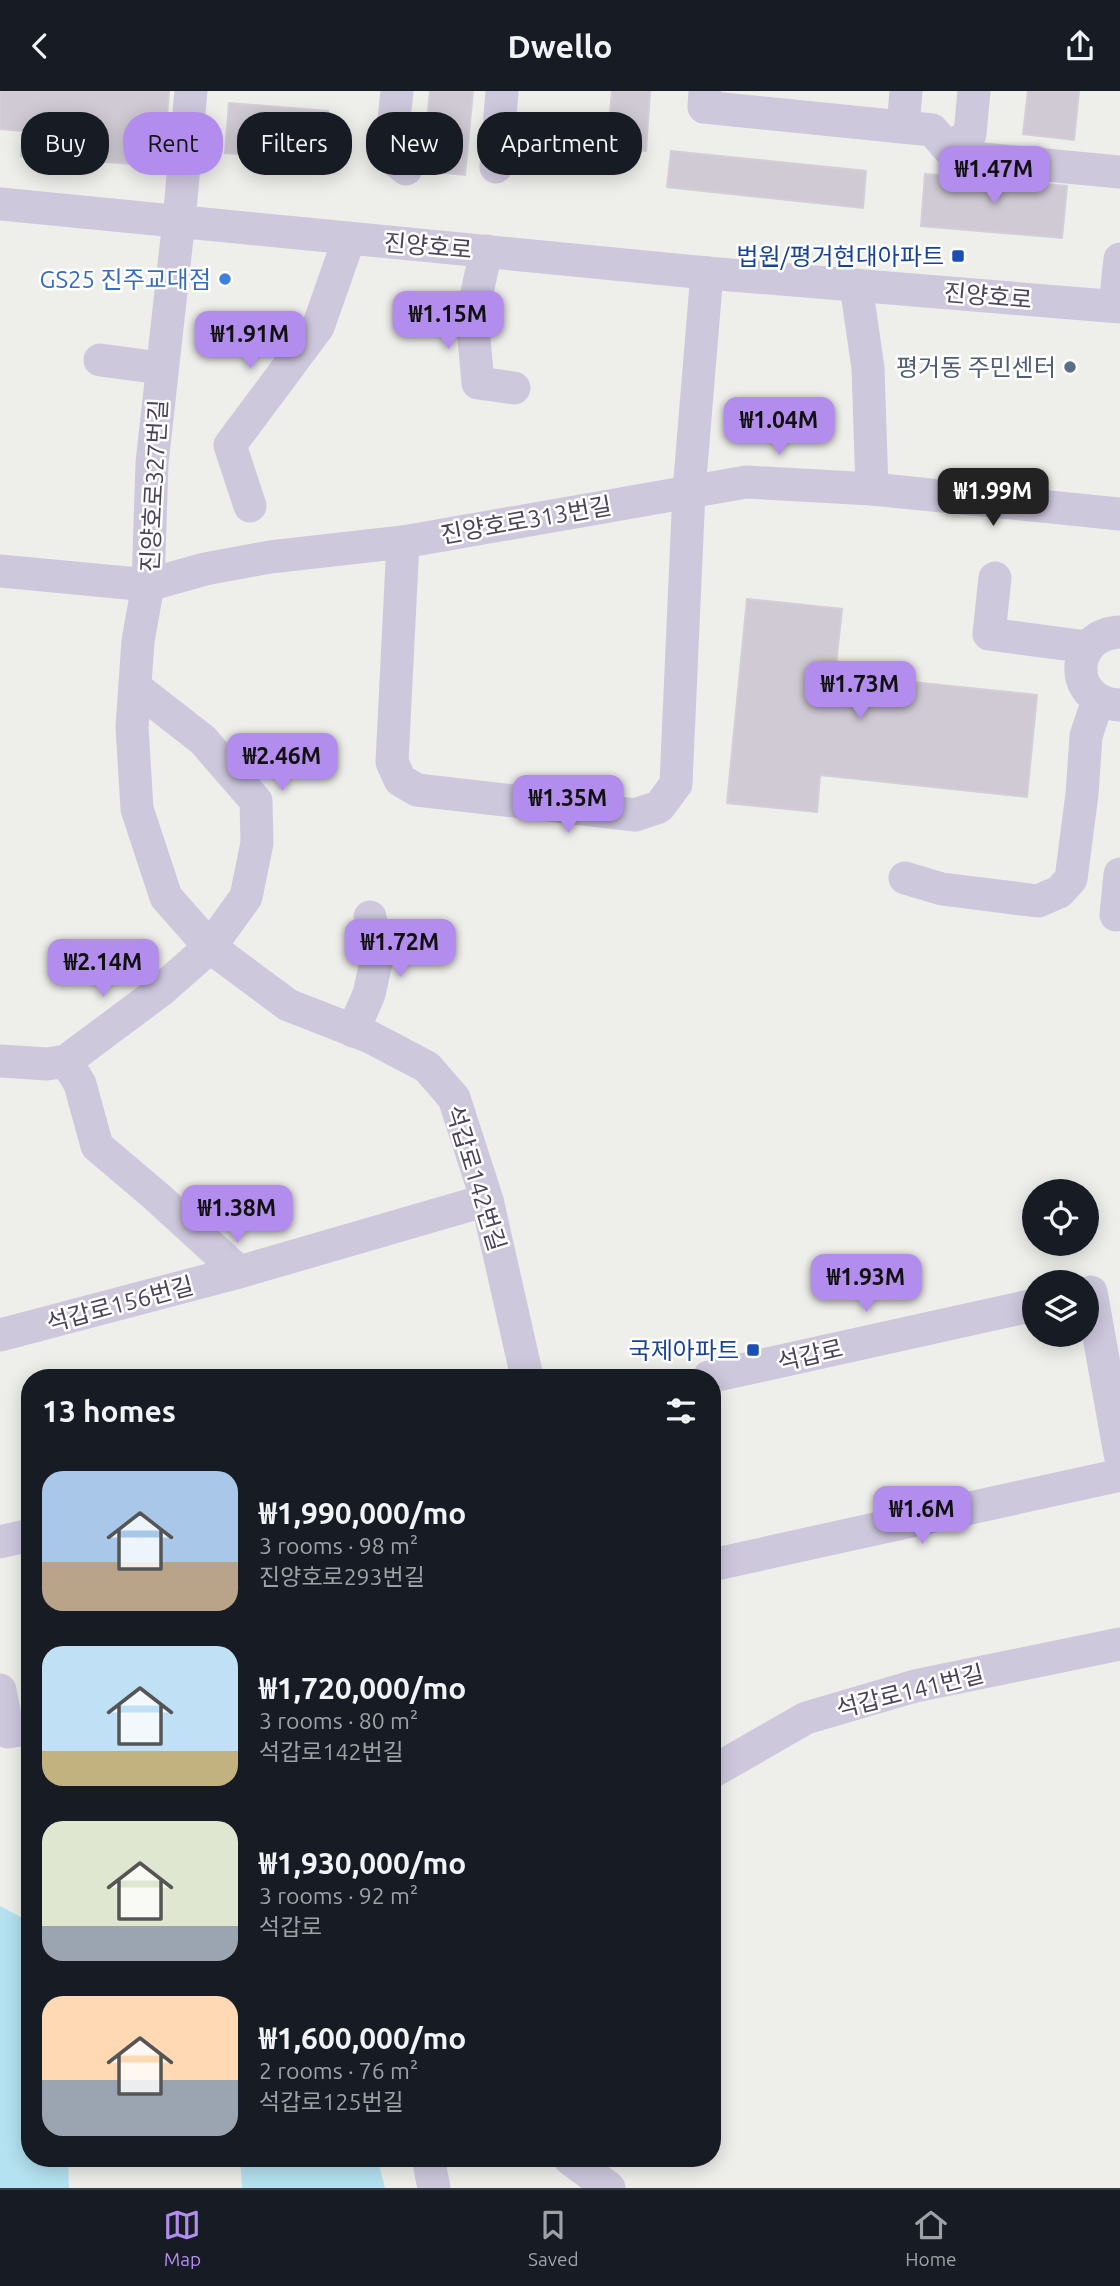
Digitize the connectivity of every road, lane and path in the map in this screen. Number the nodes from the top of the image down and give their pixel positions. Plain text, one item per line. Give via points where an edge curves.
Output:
1 (191, 91) edge
2 (397, 91) edge
3 (502, 91) edge
4 (705, 91) edge
5 (906, 91) edge
6 (974, 91) edge
7 (775, 102) edge
8 (395, 112) edge
9 (500, 112) edge
10 (903, 127) junction
11 (949, 149) junction
12 (1120, 172) edge
13 (0, 204) edge
14 (179, 220) junction
15 (349, 239) junction
16 (486, 251) junction
17 (1120, 259) edge
18 (707, 273) junction
19 (856, 285) junction
20 (1118, 307) edge
21 (100, 360) dead end
22 (161, 368) junction
23 (514, 388) dead end
24 (872, 489) junction
25 (689, 491) junction
26 (250, 506) dead end
27 (1120, 514) edge
28 (403, 542) junction
29 (0, 572) edge
30 (995, 578) dead end
31 (148, 585) junction
32 (1119, 626) edge
33 (1087, 647) junction
34 (135, 687) junction
35 (1109, 703) edge
36 (1120, 874) edge
37 (905, 878) dead end
38 (1116, 915) dead end
39 (370, 917) dead end
40 (210, 947) junction
41 (353, 1031) junction
42 (0, 1061) edge
43 (66, 1061) junction
44 (487, 1200) junction
45 (239, 1272) junction
46 (1099, 1290) edge
47 (1022, 1308) edge
48 (0, 1335) edge
49 (525, 1369) edge
50 (721, 1374) edge
51 (1120, 1454) edge
52 (1120, 1475) edge
53 (21, 1537) edge
54 (0, 1542) edge
55 (721, 1563) edge
56 (1120, 1644) edge
57 (0, 1690) edge
58 (17, 1732) edge
59 (721, 1767) edge
60 (430, 2167) edge
61 (581, 2167) edge
62 (433, 2188) edge
63 (609, 2188) edge

1 - 14 street, 진양호로327번길
2 - 8 street
3 - 9 street
4 - 7 street via 704,107
5 - 10 street
6 - 11 street via 970,134
7 - 10 street
10 - 11 street via 932,130
11 - 12 street via 963,157
13 - 14 street, 진양호로
14 - 15 street, 진양호로
14 - 22 street, 진양호로327번길
15 - 16 street, 진양호로
15 - 26 street via 318,327 230,445
16 - 18 street, 진양호로
16 - 23 street via 472,316 478,383
17 - 20 street
18 - 19 street, 진양호로
18 - 25 street
19 - 20 street, 진양호로
19 - 24 street via 868,368
21 - 22 street
22 - 31 street, 진양호로327번길
24 - 25 street, 진양호로313번길 via 746,482
24 - 27 street, 진양호로313번길
25 - 28 street, 진양호로313번길
25 - 28 street via 676,784 659,807 635,815 417,790 400,780 392,762
28 - 31 street, 진양호로313번길 via 270,557
29 - 31 street
30 - 33 street via 989,634
31 - 34 street, 석갑로142번길
32 - 33 street
33 - 35 street via 1080,670 1083,682 1089,692
34 - 40 street, 석갑로142번길 via 132,727 137,809 166,897
34 - 40 street via 203,740 256,801 257,843 246,897
35 - 37 street via 1086,736 1073,870 1059,892 1038,901 942,888
36 - 38 street
39 - 41 street via 377,958 369,994
40 - 41 street, 석갑로142번길 via 288,1005
40 - 43 street
41 - 44 street, 석갑로142번길 via 427,1067 454,1098
42 - 43 street
43 - 45 street, 석갑로156번길 via 80,1084 97,1146
44 - 45 street, 석갑로156번길
44 - 49 street, 석갑로142번길
45 - 48 street, 석갑로156번길
46 - 51 street
47 - 50 street, 석갑로
52 - 55 street
53 - 54 street
56 - 59 street, 석갑로141번길 via 915,1686 806,1718
57 - 58 street
60 - 62 street
61 - 63 street

